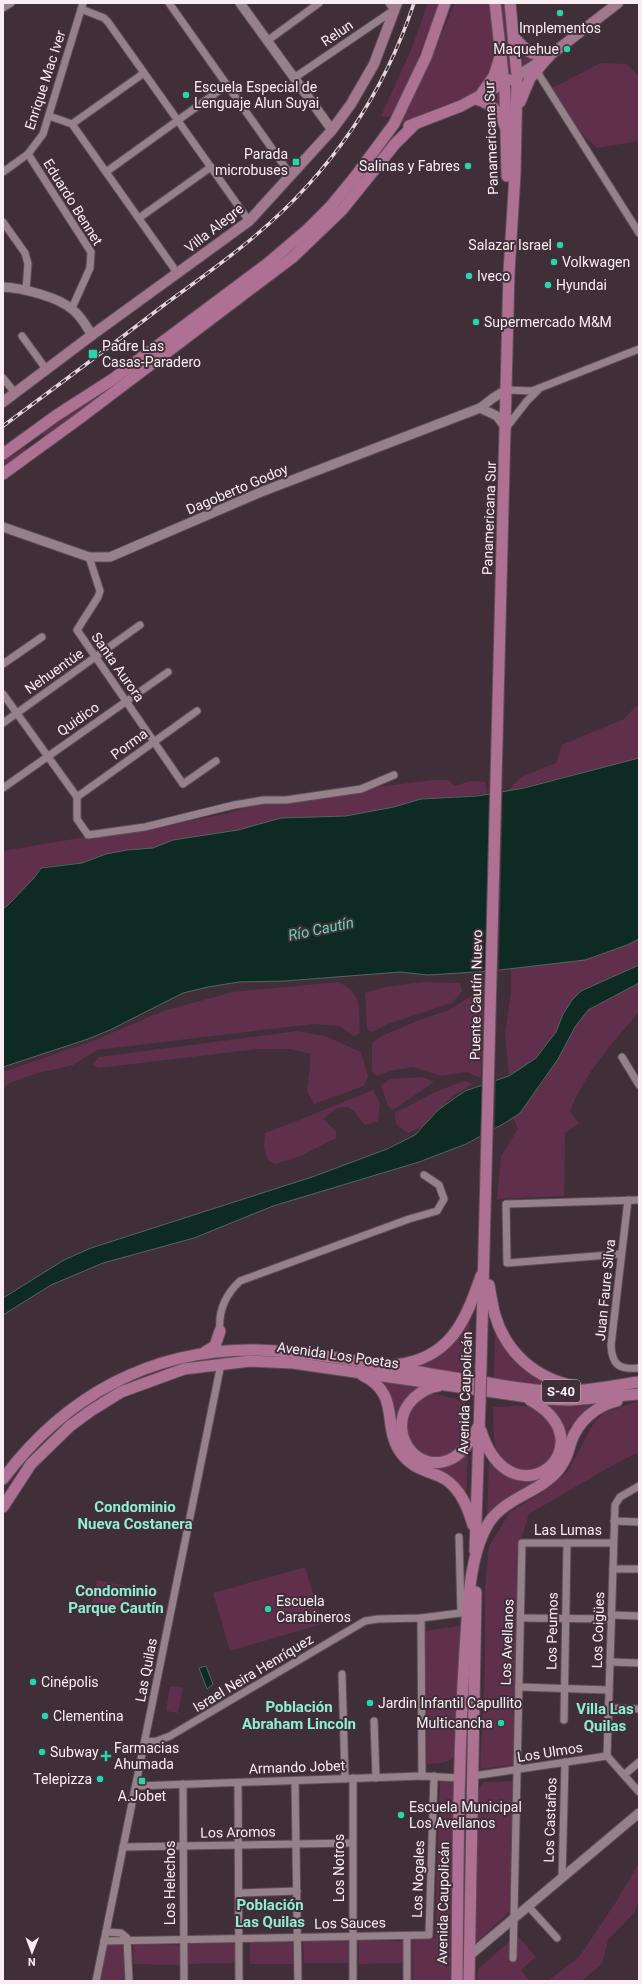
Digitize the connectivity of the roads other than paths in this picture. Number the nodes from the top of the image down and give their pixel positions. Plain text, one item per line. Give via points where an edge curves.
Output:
1 (11, 3) edge
2 (169, 3) edge
3 (240, 3) edge
4 (319, 3) edge
5 (445, 3) edge
6 (495, 3) edge
7 (510, 3) edge
8 (618, 3) edge
9 (393, 5) edge
10 (82, 6) edge
11 (3, 8) edge
12 (514, 37) junction
13 (267, 41) junction
14 (501, 51) junction
15 (549, 56) junction
16 (536, 70) junction
17 (144, 73) junction
18 (517, 76) junction
19 (294, 78) junction
20 (505, 83) junction
21 (227, 85) junction
22 (476, 99) junction
23 (516, 115) junction
24 (49, 116) junction
25 (178, 120) junction
26 (416, 123) junction
27 (72, 124) junction
28 (332, 130) junction
29 (507, 131) junction
30 (382, 143) junction
31 (28, 154) junction
32 (211, 167) junction
33 (3, 172) edge
34 (106, 172) junction
35 (290, 174) junction
36 (139, 218) junction
37 (249, 221) junction
38 (3, 222) edge
39 (639, 233) edge
40 (509, 272) junction
41 (178, 274) junction
42 (3, 287) edge
43 (26, 290) junction
44 (72, 308) junction
45 (92, 335) junction
46 (22, 336) dead end
47 (639, 349) edge
48 (46, 369) junction
49 (3, 378) edge
50 (541, 388) junction
51 (506, 390) junction
52 (15, 393) junction
53 (3, 402) edge
54 (480, 408) junction
55 (506, 428) junction
56 (30, 434) junction
57 (40, 448) junction
58 (3, 454) edge
59 (3, 474) edge
60 (3, 527) edge
61 (89, 557) junction
62 (140, 626) dead end
63 (42, 637) dead end
64 (96, 657) junction
65 (3, 664) edge
66 (168, 672) dead end
67 (3, 694) edge
68 (126, 701) junction
69 (197, 711) dead end
70 (17, 713) junction
71 (3, 723) edge
72 (154, 742) junction
73 (48, 756) junction
74 (216, 761) dead end
75 (497, 764) joint
76 (394, 775) dead end
77 (3, 788) edge
78 (77, 798) junction
79 (622, 1057) dead end
80 (638, 1081) edge
81 (424, 1175) dead end
82 (628, 1200) junction
83 (639, 1200) edge
84 (486, 1227) joint
85 (622, 1254) junction
86 (485, 1264) junction
87 (220, 1331) junction
88 (242, 1350) junction
89 (198, 1354) junction
90 (221, 1364) junction
91 (378, 1366) junction
92 (636, 1368) edge
93 (354, 1372) junction
94 (639, 1382) edge
95 (443, 1386) junction
96 (601, 1387) junction
97 (482, 1392) junction
98 (639, 1396) edge
99 (527, 1398) junction
100 (479, 1425) junction
101 (3, 1479) edge
102 (639, 1486) edge
103 (3, 1507) edge
104 (614, 1521) junction
105 (639, 1522) edge
106 (458, 1536) dead end
107 (475, 1537) junction
108 (522, 1543) joint
109 (567, 1543) junction
110 (614, 1543) junction
111 (475, 1561) junction
112 (613, 1569) junction
113 (639, 1569) edge
114 (464, 1612) junction
115 (639, 1616) edge
116 (611, 1617) junction
117 (421, 1618) junction
118 (521, 1618) junction
119 (566, 1619) junction
120 (610, 1662) junction
121 (639, 1663) edge
122 (342, 1674) dead end
123 (518, 1687) junction
124 (564, 1688) junction
125 (609, 1690) junction
126 (609, 1708) junction
127 (639, 1709) edge
128 (564, 1720) dead end
129 (374, 1722) dead end
130 (145, 1742) junction
131 (607, 1756) junction
132 (565, 1762) junction
133 (639, 1762) edge
134 (517, 1771) junction
135 (624, 1775) junction
136 (422, 1776) junction
137 (434, 1776) junction
138 (473, 1776) junction
139 (353, 1778) junction
140 (376, 1778) junction
141 (459, 1778) junction
142 (345, 1779) junction
143 (295, 1780) junction
144 (238, 1782) junction
145 (183, 1784) junction
146 (136, 1786) junction
147 (639, 1792) edge
148 (639, 1813) edge
149 (472, 1837) junction
150 (352, 1843) junction
151 (297, 1844) junction
152 (239, 1845) junction
153 (183, 1846) junction
154 (124, 1847) junction
155 (562, 1878) junction
156 (297, 1891) junction
157 (239, 1892) junction
158 (528, 1906) junction
159 (514, 1918) junction
160 (106, 1932) junction
161 (429, 1935) joint
162 (407, 1936) junction
163 (352, 1937) junction
164 (298, 1938) junction
165 (557, 1938) dead end
166 (239, 1939) junction
167 (457, 1939) junction
168 (184, 1940) junction
169 (104, 1941) junction
170 (128, 1941) junction
171 (469, 1956) junction
172 (513, 1958) dead end
173 (96, 1981) edge
174 (129, 1981) edge
175 (184, 1981) edge
176 (240, 1981) edge
177 (298, 1981) edge
178 (353, 1981) edge
179 (407, 1981) edge
180 (457, 1981) edge
181 (469, 1981) edge

1 - 11 street
2 - 21 street
3 - 13 street
4 - 13 street
5 - 30 main road via 426,57 402,109
6 - 14 main road, Panamericana Sur
7 - 12 main road, Panamericana Sur
8 - 15 main road
9 - 19 street, Relun
9 - 28 main road, Villa Alegre via 374,64 351,104
10 - 17 street via 104,18
10 - 24 street, Enrique Mac Iver
12 - 15 main road via 529,52
12 - 18 main road, Panamericana Sur
13 - 19 street
14 - 20 main road, Panamericana Sur
14 - 22 main road via 494,76
15 - 16 main road
15 - 18 main road
16 - 23 main road via 526,85
16 - 39 street
17 - 25 street
17 - 27 street
18 - 20 main road
18 - 23 main road, Panamericana Sur
19 - 28 street
20 - 22 main road
20 - 29 main road, Panamericana Sur
21 - 25 street
21 - 35 street
22 - 26 main road
22 - 29 main road via 498,111
23 - 40 main road, Panamericana Sur
24 - 27 street
24 - 31 street, Enrique Mac Iver via 40,140
25 - 32 street
25 - 34 street
26 - 30 main road via 395,132
26 - 57 main road via 395,144 342,210 293,257
27 - 34 street
28 - 35 main road, Villa Alegre
29 - 40 main road, Panamericana Sur
30 - 56 main road via 331,206 267,264 113,379
31 - 33 street, Enrique Mac Iver
31 - 44 street, Eduardo Bennet via 91,252 90,268
32 - 36 street
32 - 37 street
34 - 36 street
35 - 37 main road, Villa Alegre
36 - 41 street
37 - 41 main road, Villa Alegre
38 - 43 street via 25,253 28,264
40 - 51 main road, Panamericana Sur
41 - 45 main road, Villa Alegre
42 - 43 street
43 - 44 street
44 - 45 street
45 - 48 main road, Villa Alegre
46 - 48 street
47 - 50 street
48 - 52 main road, Villa Alegre
49 - 52 street
50 - 51 street via 527,392
50 - 55 street
51 - 54 street, Dagoberto Godoy
51 - 55 main road, Panamericana Sur
52 - 53 main road, Villa Alegre
54 - 55 street via 497,416
54 - 61 street, Dagoberto Godoy via 261,492 117,556
55 - 75 main road, Panamericana Sur
56 - 57 main road
56 - 58 main road
57 - 59 main road
60 - 61 street, Dagoberto Godoy
61 - 64 street, Santa Aurora via 100,591 77,630
62 - 64 street, Nehuentúe
63 - 65 street
64 - 68 street, Santa Aurora
64 - 70 street, Nehuentúe
66 - 68 street, Quidico
67 - 70 street
68 - 72 street, Santa Aurora
68 - 73 street, Quidico
69 - 72 street, Porma
70 - 71 street, Nehuentúe
70 - 73 street
72 - 74 street, Santa Aurora via 183,784
72 - 78 street, Porma
73 - 77 street, Quidico
73 - 78 street
75 - 84 main road, Puente Cautín Nuevo
76 - 78 street via 361,789 234,805 144,827 88,835 77,819
79 - 80 street
81 - 87 street via 439,1185 444,1199 437,1211 240,1281 224,1302
82 - 83 street
82 - 85 street, Juan Faure Silva
82 - 85 street via 506,1204 507,1263
84 - 86 main road, Avenida Caupolicán
85 - 92 street, Juan Faure Silva via 612,1352 613,1359 621,1367
86 - 91 main road via 466,1317 453,1337 436,1351 420,1359 406,1364
86 - 96 main road via 492,1306 502,1334 518,1357 537,1372 555,1381 584,1388
86 - 97 main road, Avenida Caupolicán, bridge
87 - 88 main road via 229,1347
87 - 89 main road via 215,1346
88 - 89 main road, Avenida Los Poetas
88 - 90 main road
88 - 91 main road, Avenida Los Poetas via 302,1353
89 - 90 main road
89 - 101 main road, Avenida Los Poetas via 146,1368 91,1395 44,1432
90 - 93 main road, Avenida Los Poetas via 272,1361
90 - 103 main road, Avenida Los Poetas via 184,1369 160,1377 121,1392 92,1410 57,1437 32,1464
90 - 130 street, Las Quilas
91 - 97 main road, Avenida Los Poetas
93 - 95 main road, Avenida Los Poetas
93 - 107 main road via 367,1377 382,1390 389,1407 395,1441 405,1459 421,1470 443,1478 458,1492 469,1514
94 - 96 main road, S-40
95 - 97 main road, Avenida Los Poetas
95 - 100 main road via 432,1387 418,1394 405,1410 401,1429 413,1454 426,1461 445,1461 453,1458 465,1448
96 - 97 main road, S-40
97 - 99 main road, S-40
97 - 100 main road, Avenida Caupolicán
98 - 99 main road, S-40 via 570,1400
98 - 111 main road via 605,1405 588,1416 578,1428 567,1456 555,1474 535,1490 497,1513 484,1531
99 - 100 main road via 551,1414 561,1432 562,1444 558,1455 552,1465 541,1472 523,1476 504,1470 491,1454
100 - 107 main road, Avenida Caupolicán
102 - 104 street, Los Coigües via 620,1496 615,1505
104 - 105 street
104 - 110 street, Los Coigües
106 - 114 street
107 - 111 main road, Avenida Caupolicán
108 - 109 street, Las Lumas
108 - 118 street, Los Avellanos
109 - 110 street, Las Lumas
109 - 119 street, Los Peumos
110 - 112 street, Los Coigües
111 - 114 main road, Avenida Caupolicán
111 - 138 main road, Avenida Caupolicán via 477,1614
112 - 113 street
112 - 116 street, Los Coigües
114 - 117 street, Israel Neira Henríquez
114 - 141 main road, Avenida Caupolicán
115 - 116 street
116 - 119 street
116 - 120 street, Los Coigües
117 - 130 street, Israel Neira Henríquez via 365,1621 170,1736
117 - 136 street
118 - 119 street
118 - 123 street, Los Avellanos
119 - 124 street, Los Peumos
120 - 121 street
120 - 125 street, Los Coigües
122 - 142 street
123 - 124 street
123 - 134 street, Los Avellanos
124 - 125 street
124 - 128 street, Los Peumos
125 - 126 street, Los Coigües
126 - 127 street
126 - 131 street, Los Coigües
129 - 140 street
130 - 146 street, Las Quilas
131 - 132 street, Los Ulmos
131 - 135 street
132 - 134 street, Los Ulmos
132 - 155 street, Los Castaños
133 - 135 street
134 - 138 street, Los Ulmos
134 - 159 street, Los Avellanos
135 - 147 street
136 - 137 street, Armando Jobet
136 - 140 street, Armando Jobet
137 - 141 street, Armando Jobet
137 - 161 street, Los Nogales
138 - 149 main road, Avenida Caupolicán
139 - 140 street, Armando Jobet
139 - 142 street, Armando Jobet
139 - 150 street, Los Notros
141 - 149 main road via 465,1795
141 - 167 main road, Avenida Caupolicán
142 - 143 street, Armando Jobet
143 - 144 street, Armando Jobet
143 - 151 street
144 - 145 street, Armando Jobet
144 - 152 street
145 - 146 street, Armando Jobet
145 - 153 street, Los Helechos
146 - 154 street, Las Quilas
148 - 155 street
149 - 171 main road, Avenida Caupolicán
150 - 151 street, Los Aromos
150 - 163 street, Los Notros
151 - 152 street, Los Aromos
151 - 156 street
152 - 153 street, Los Aromos
152 - 157 street
153 - 154 street, Los Aromos
153 - 168 street, Los Helechos
154 - 160 street, Las Quilas
155 - 158 street
156 - 157 street
156 - 164 street
157 - 166 street
158 - 159 street
158 - 165 street
159 - 171 street
159 - 172 street, Los Avellanos
160 - 169 street, Las Quilas
160 - 170 street, Los Sauces via 121,1933
161 - 162 street, Los Sauces
162 - 163 street, Los Sauces
162 - 179 street, Los Nogales
163 - 164 street, Los Sauces
163 - 178 street, Los Notros
164 - 166 street, Los Sauces
164 - 177 street
166 - 168 street, Los Sauces
166 - 176 street
167 - 171 main road via 460,1947
167 - 180 main road, Avenida Caupolicán
168 - 170 street, Los Sauces
168 - 175 street, Los Helechos
169 - 170 street, Los Sauces
169 - 173 street, Las Quilas
170 - 174 street
171 - 180 main road via 461,1968
171 - 181 main road, Avenida Caupolicán

